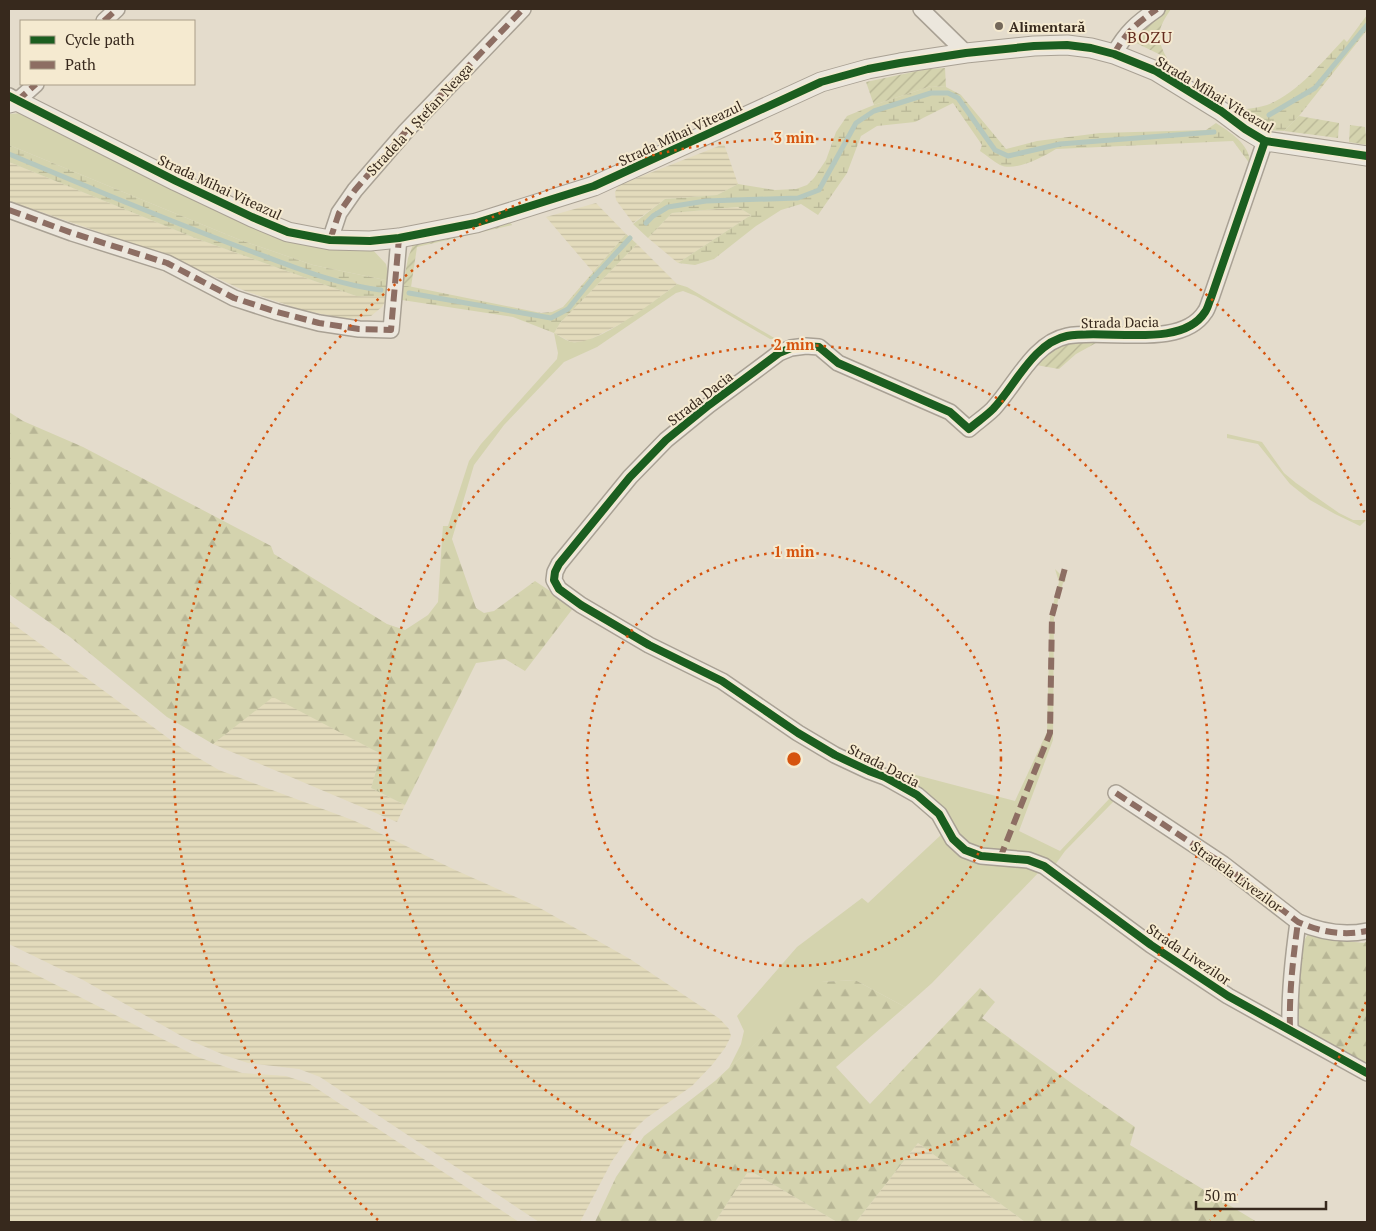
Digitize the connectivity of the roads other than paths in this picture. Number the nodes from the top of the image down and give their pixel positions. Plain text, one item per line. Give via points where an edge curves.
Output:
1 (117, 9) edge
2 (523, 9) edge
3 (920, 9) edge
4 (1157, 9) edge
5 (105, 20) edge
6 (966, 53) junction
7 (1114, 54) junction
8 (34, 85) edge
9 (12, 100) edge
10 (1265, 141) junction
11 (1367, 156) edge
12 (9, 210) edge
13 (399, 238) junction
14 (330, 240) junction
15 (1116, 793) dead end
16 (1000, 858) joint
17 (1298, 922) junction
18 (1367, 931) edge
19 (1290, 1029) junction
20 (1367, 1073) edge

1 - 5 street
2 - 14 street, Stradela 1 Ștefan Neaga via 406,131 355,190 339,213
3 - 6 street
4 - 7 street via 1128,32
6 - 7 street, Strada Mihai Viteazul via 1067,45
6 - 13 street, Strada Mihai Viteazul via 868,69 822,82 594,186 476,224
7 - 10 street, Strada Mihai Viteazul via 1156,71
8 - 9 street
9 - 14 street, Strada Mihai Viteazul via 252,217 288,232
10 - 11 street, Strada Mihai Viteazul
10 - 16 street, Strada Dacia via 1211,298 1205,313 1192,324 1163,334 1084,334 1049,342 993,409 970,429 950,412 838,363 819,347 785,350 666,440 630,477 555,572 554,580 559,589 582,605 655,648 722,681 835,755 917,795 938,814 953,839 965,850
12 - 13 street via 167,263 234,298 319,323 358,329 391,330
13 - 14 street, Strada Mihai Viteazul
15 - 17 street, Stradela Livezilor via 1222,864
16 - 19 street, Strada Livezilor via 1028,860 1044,866 1151,945 1228,996
17 - 18 street, Stradela Livezilor via 1330,933
17 - 19 street via 1289,1004
19 - 20 street, Strada Livezilor

